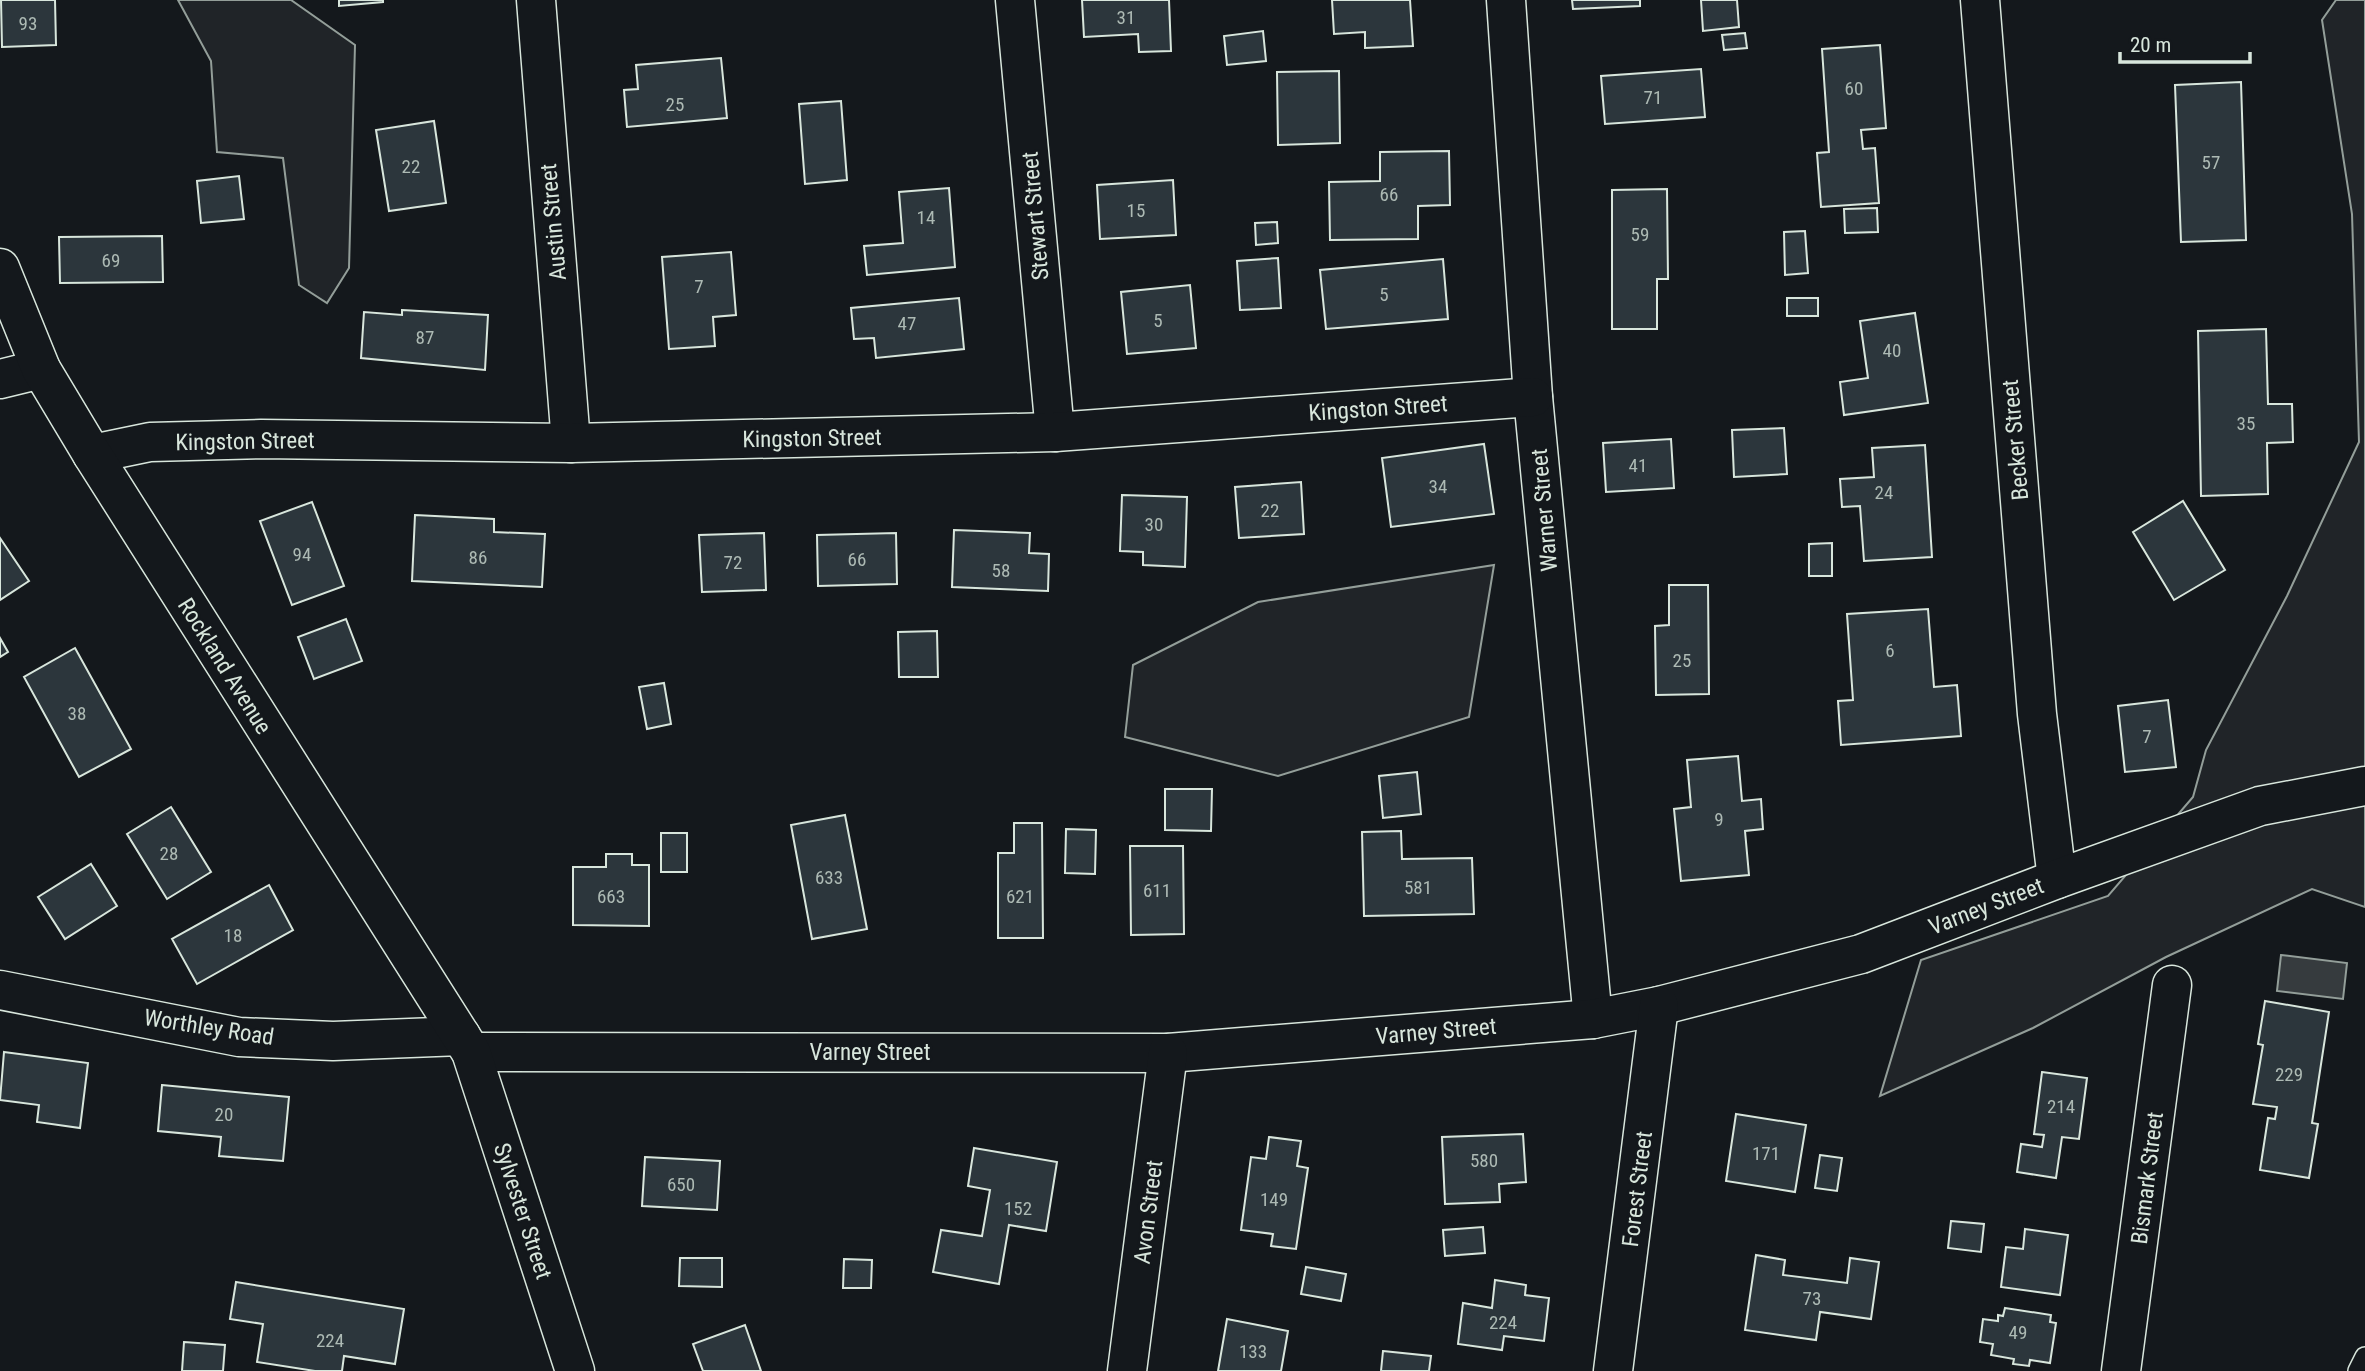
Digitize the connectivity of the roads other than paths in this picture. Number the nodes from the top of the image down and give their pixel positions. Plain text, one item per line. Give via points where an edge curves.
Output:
1 (536, 0) edge
2 (1015, 0) edge
3 (1506, 0) edge
4 (1980, 0) edge
5 (0, 268) edge
6 (41, 369) junction
7 (0, 379) edge
8 (1533, 397) junction
9 (1055, 432) junction
10 (571, 443) junction
11 (92, 454) junction
12 (2365, 786) edge
13 (2057, 879) junction
14 (2172, 985) dead end
15 (0, 990) edge
16 (1659, 1006) junction
17 (1593, 1019) junction
18 (466, 1044) junction
19 (1168, 1053) junction
20 (2365, 1357) edge
21 (575, 1371) edge
22 (1127, 1371) edge
23 (1614, 1371) edge
24 (2121, 1371) edge
25 (2358, 1371) edge

1 - 10 street, Austin Street
2 - 9 street, Stewart Street
3 - 8 street, Warner Street
4 - 13 street, Becker Street via 2036,700
5 - 6 street, Rockland Avenue
6 - 7 street
6 - 11 street, Rockland Avenue
8 - 9 street, Kingston Street
8 - 17 street, Warner Street
9 - 10 street, Kingston Street
10 - 11 street, Kingston Street via 261,439 150,442
11 - 18 street, Rockland Avenue
12 - 13 street, Varney Street via 2260,806
13 - 16 street, Varney Street via 1861,954
14 - 24 street, Bismark Street
15 - 18 street, Worthley Road via 239,1037
16 - 17 street, Varney Street
16 - 23 street, Forest Street
17 - 19 street, Varney Street
18 - 19 street, Varney Street
18 - 21 street, Sylvester Street
19 - 22 street, Avon Street
20 - 25 lane

